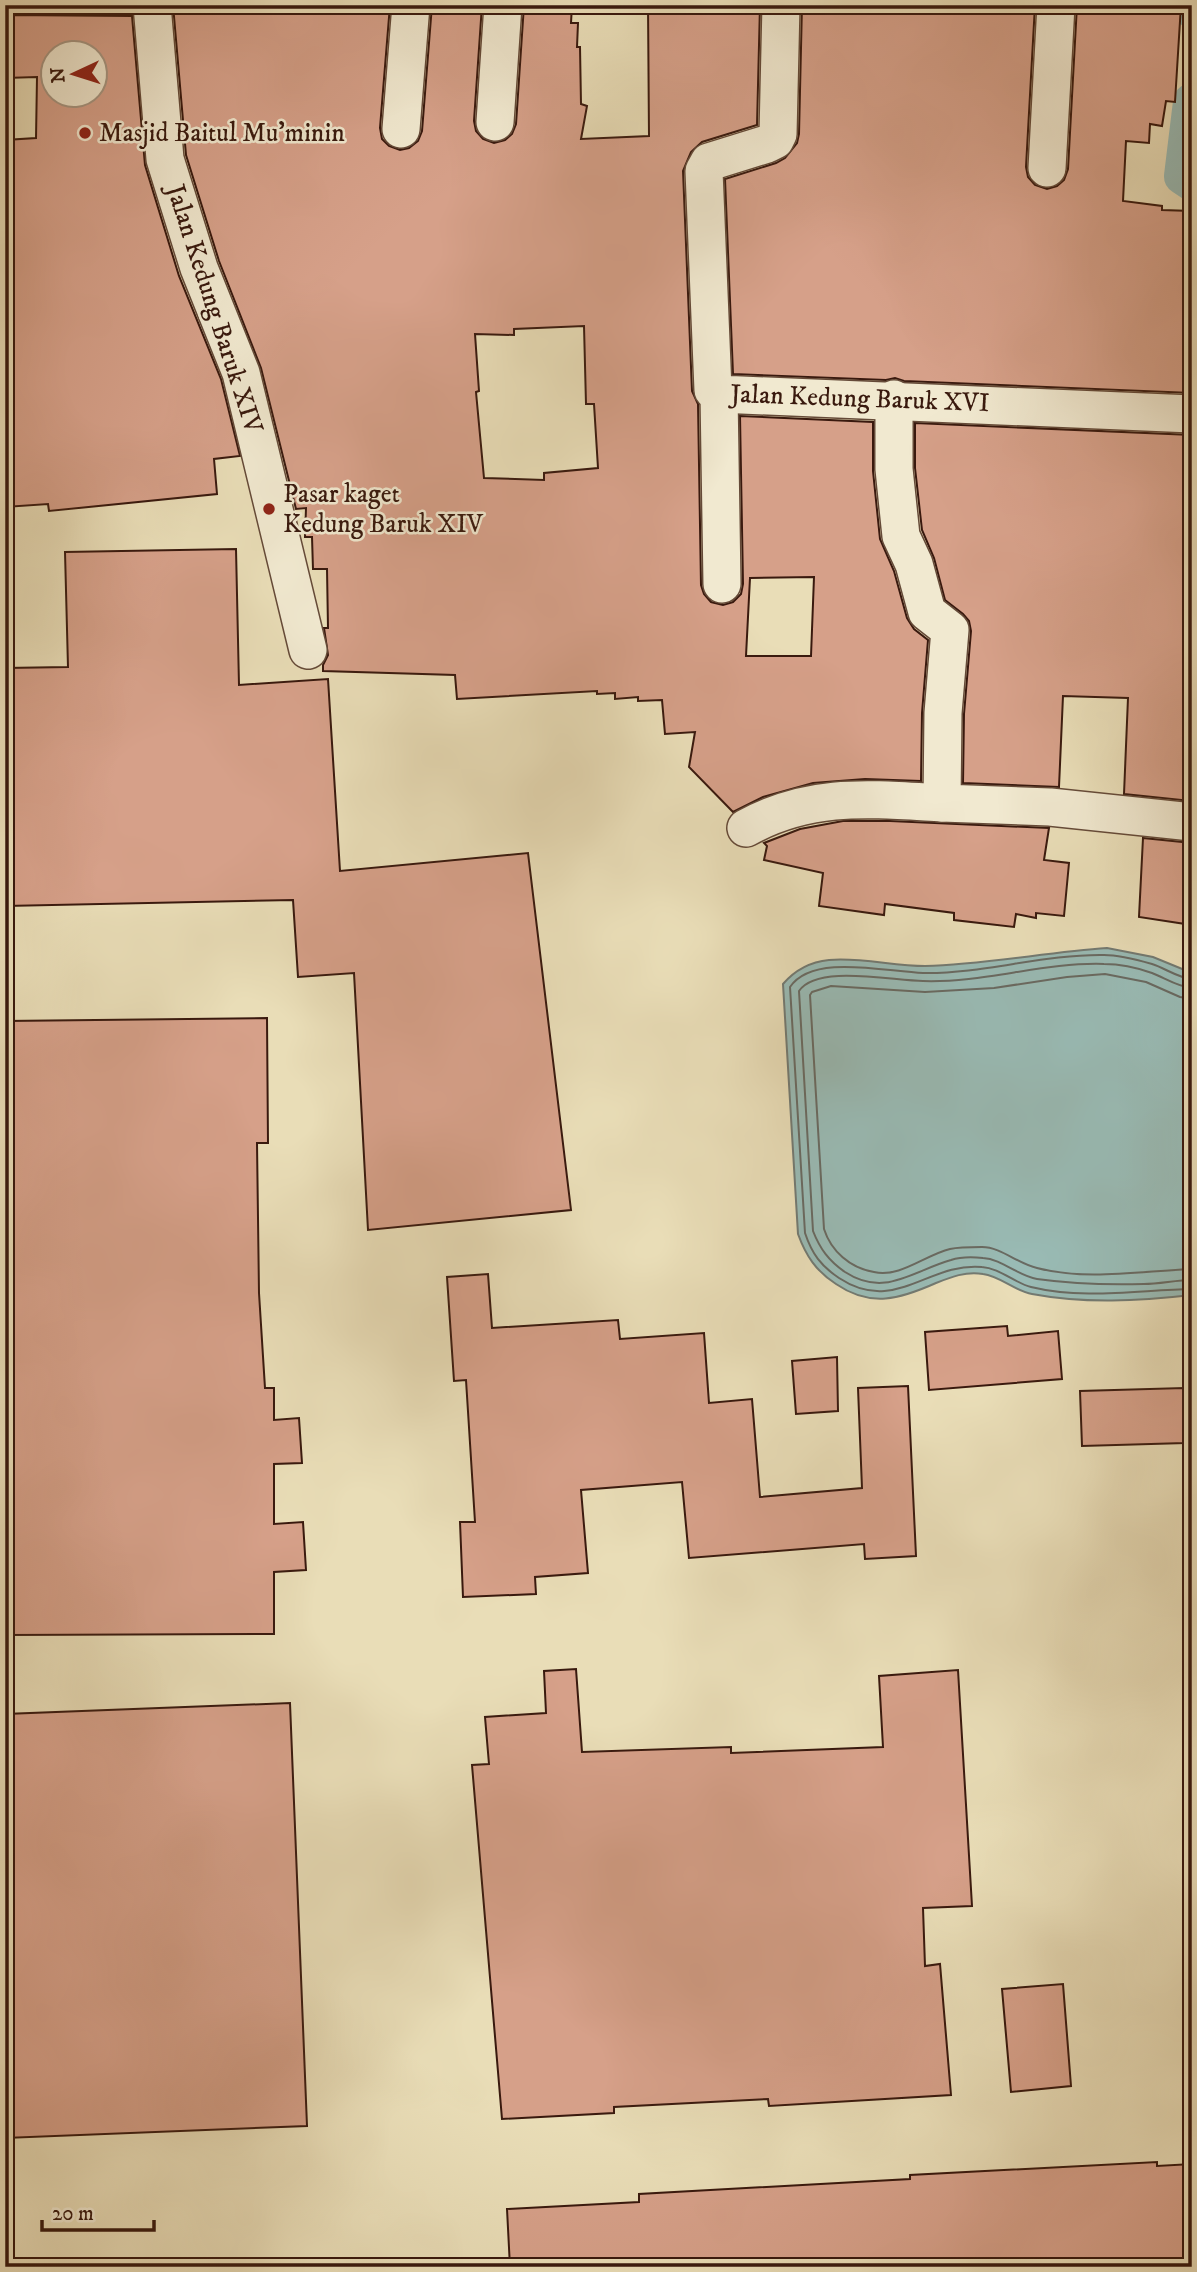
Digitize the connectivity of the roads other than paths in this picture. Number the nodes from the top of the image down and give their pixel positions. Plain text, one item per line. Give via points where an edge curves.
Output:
1 (152, 5) edge
2 (411, 5) edge
3 (503, 5) edge
4 (782, 5) edge
5 (1056, 5) edge
6 (495, 122) dead end
7 (401, 129) dead end
8 (1047, 168) dead end
9 (719, 394) junction
10 (894, 399) junction
11 (1192, 414) edge
12 (722, 584) dead end
13 (308, 650) dead end
14 (942, 803) junction
15 (1192, 822) edge
16 (746, 828) dead end

1 - 13 street, Jalan Kedung Baruk XIV via 165,159 199,268 241,373
2 - 7 street
3 - 6 street
4 - 9 street, Jalan Kedung Baruk XVI via 778,134 767,144 709,162 704,171 712,387
5 - 8 street
9 - 10 street, Jalan Kedung Baruk XVI
9 - 12 street
10 - 11 street, Jalan Kedung Baruk XVI
10 - 14 street via 894,469 901,536 927,612 950,630
14 - 15 street via 1050,807
14 - 16 street via 855,798 789,809

